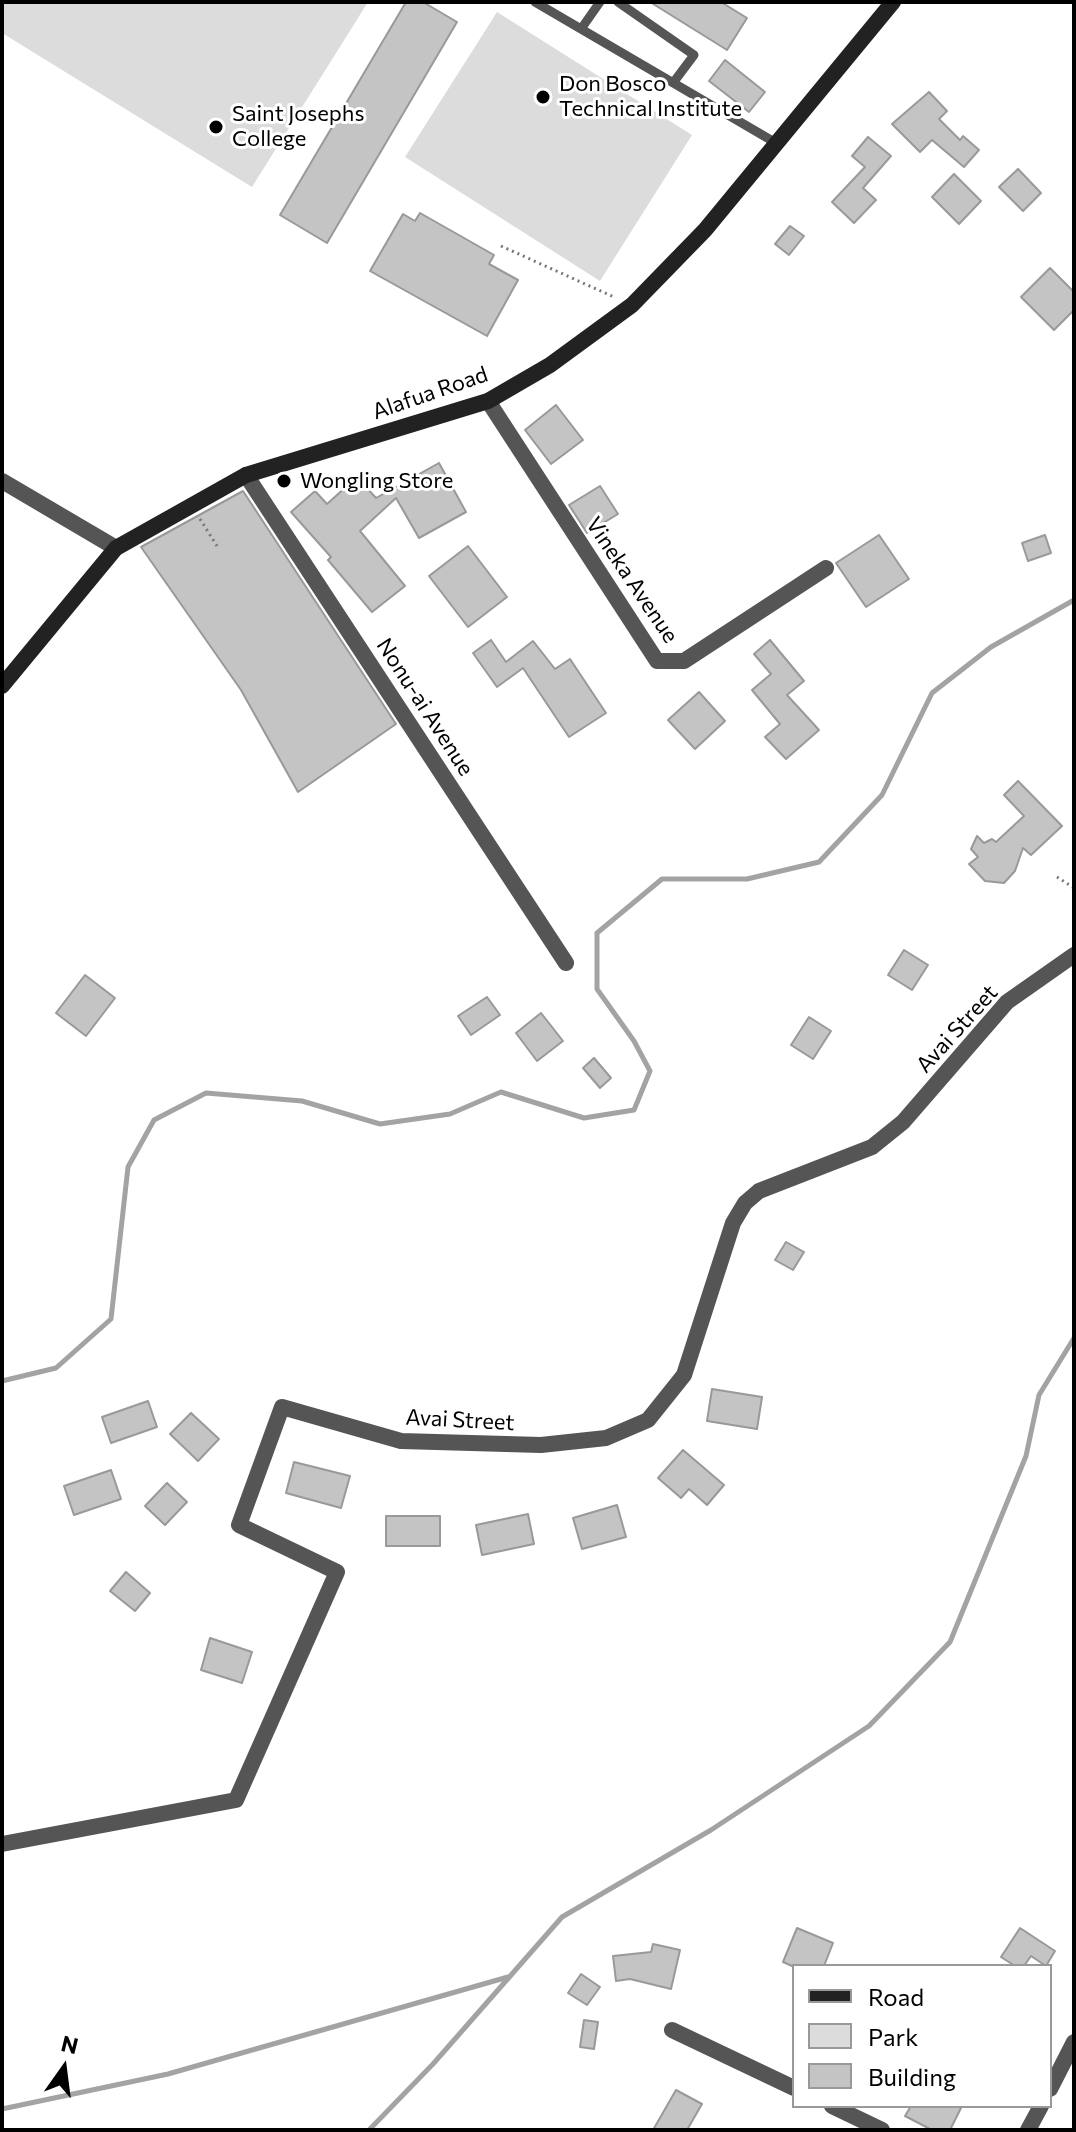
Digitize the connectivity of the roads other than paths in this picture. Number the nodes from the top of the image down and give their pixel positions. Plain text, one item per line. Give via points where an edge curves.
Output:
1 (535, 2) edge
2 (600, 2) edge
3 (618, 2) edge
4 (893, 2) edge
5 (581, 29) junction
6 (673, 83) junction
7 (776, 143) junction
8 (488, 401) junction
9 (246, 475) junction
10 (2, 481) edge
11 (116, 548) junction
12 (826, 568) dead end
13 (2, 686) edge
14 (1074, 955) edge
15 (566, 963) dead end
16 (2, 1844) edge
17 (672, 2030) dead end
18 (1074, 2042) edge
19 (1052, 2085) edge
20 (792, 2087) edge
21 (836, 2108) edge
22 (1040, 2108) edge
23 (882, 2130) edge
24 (1028, 2130) edge

1 - 5 lane
2 - 5 lane
3 - 6 lane via 694,55
4 - 7 street, Alafua Road
5 - 6 lane
6 - 7 lane
7 - 8 street, Alafua Road via 705,230 632,305 550,365
8 - 9 street, Alafua Road
8 - 12 street, Vineka Avenue via 657,661 684,661
9 - 11 street, Alafua Road
9 - 15 street, Nonu-ai Avenue
10 - 11 street
11 - 13 street, Alafua Road
14 - 16 street, Avai Street via 1007,1002 903,1122 872,1147 759,1191 745,1203 733,1223 684,1375 648,1420 606,1438 541,1445 401,1441 282,1407 239,1525 337,1572 236,1800
17 - 20 street
18 - 19 street
21 - 23 street
22 - 24 street

